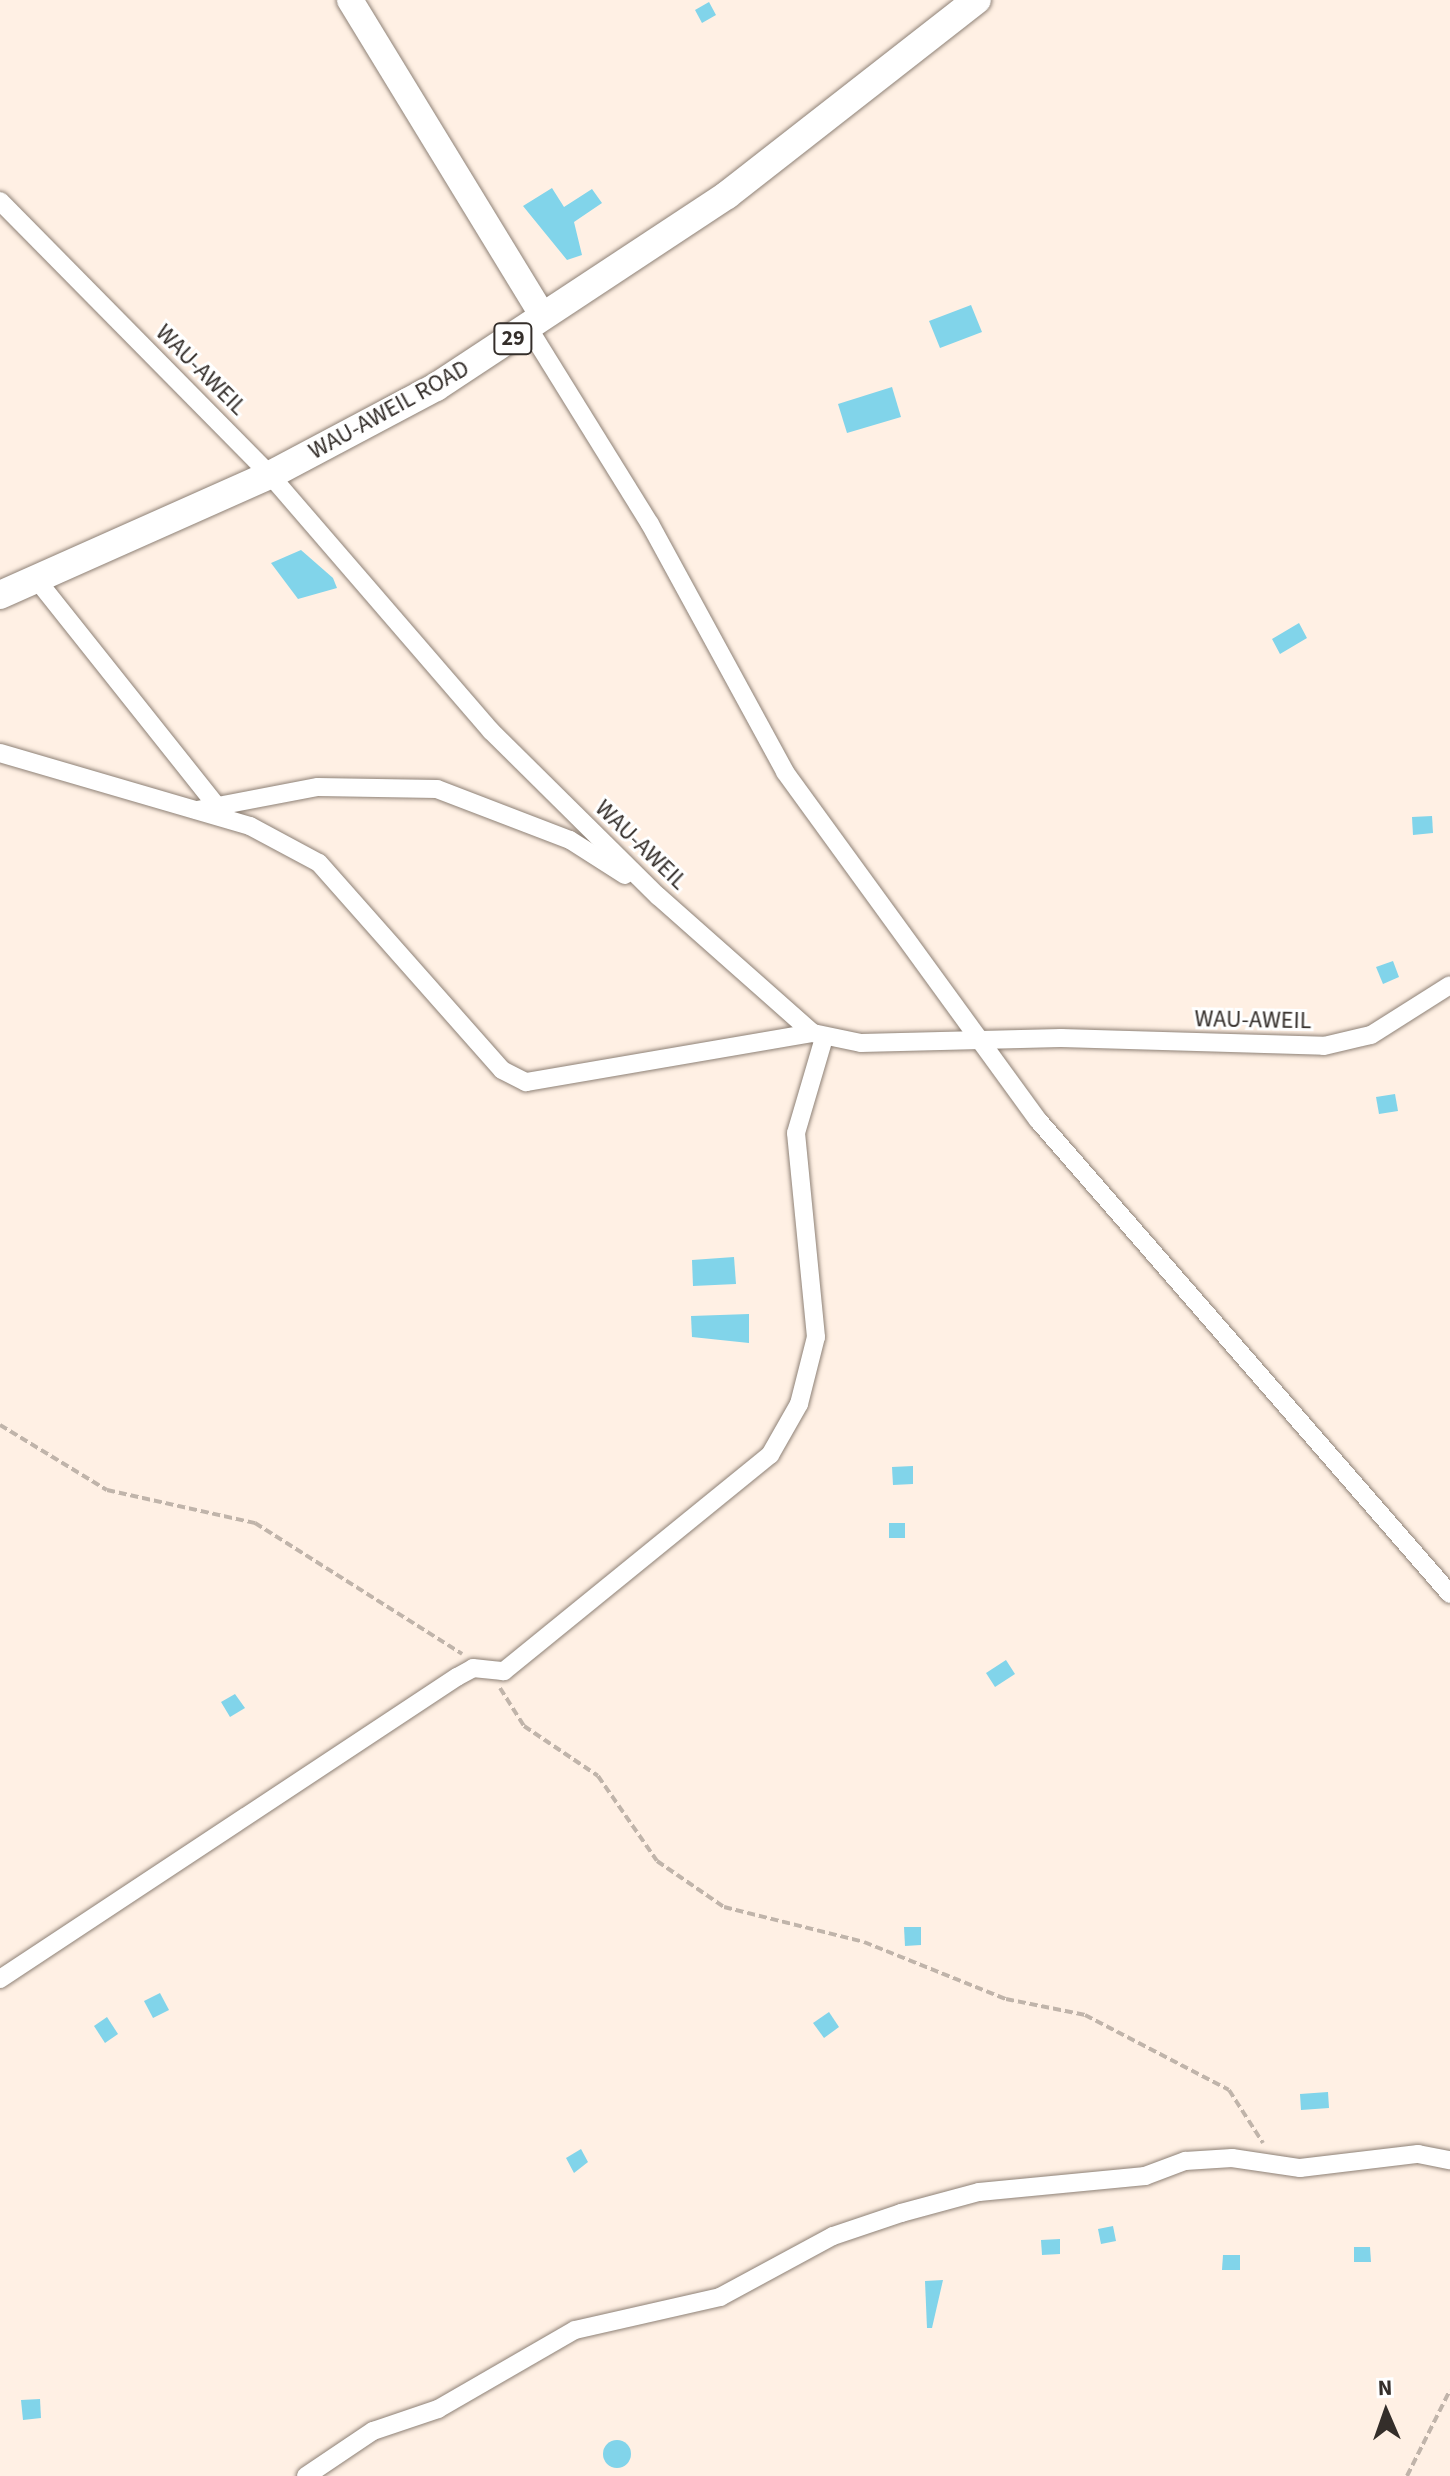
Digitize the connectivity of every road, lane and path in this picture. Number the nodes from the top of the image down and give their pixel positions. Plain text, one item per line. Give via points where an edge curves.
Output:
1 (350, 0) edge
2 (977, 0) edge
3 (0, 201) edge
4 (536, 322) junction
5 (270, 475) junction
6 (37, 580) junction
7 (0, 595) edge
8 (0, 753) edge
9 (216, 805) junction
10 (197, 810) junction
11 (658, 896) junction
12 (1450, 985) edge
13 (818, 1035) junction
14 (982, 1038) junction
15 (0, 1425) edge
16 (1450, 1594) edge
17 (489, 1671) junction
18 (0, 1979) edge
19 (1450, 2160) edge
20 (1279, 2161) junction
21 (1450, 2390) edge
22 (306, 2476) edge
23 (1407, 2476) edge

1 - 4 street
2 - 4 main road, WAU-AWEIL ROAD / 29 via 727,195
3 - 5 street, WAU-AWEIL
4 - 5 main road, WAU-AWEIL ROAD / 29
4 - 14 street via 785,772
5 - 6 main road, WAU-AWEIL ROAD / 29
5 - 11 street, WAU-AWEIL via 491,731
6 - 7 main road, WAU-AWEIL ROAD / 29
6 - 9 street
8 - 10 street
9 - 10 street
9 - 11 street via 318,787 437,789 570,840
10 - 13 street via 250,826 319,863 502,1070 526,1082
11 - 13 street, WAU-AWEIL
12 - 14 street, WAU-AWEIL via 1350,1043
13 - 14 street, WAU-AWEIL via 893,1043
13 - 17 street via 796,1133 816,1337 785,1432 722,1495 504,1671
14 - 16 street via 1038,1120 1144,1246
15 - 17 path via 107,1490 255,1523
17 - 18 street via 457,1677
17 - 20 path via 524,1726 605,1783 657,1861 724,1907 864,1942 1006,1999 1085,2015 1229,2090
19 - 20 street via 1418,2154 1300,2168
20 - 22 street via 1185,2161 1134,2178 979,2192 865,2224 720,2297 575,2330 438,2409 373,2431
21 - 23 path

